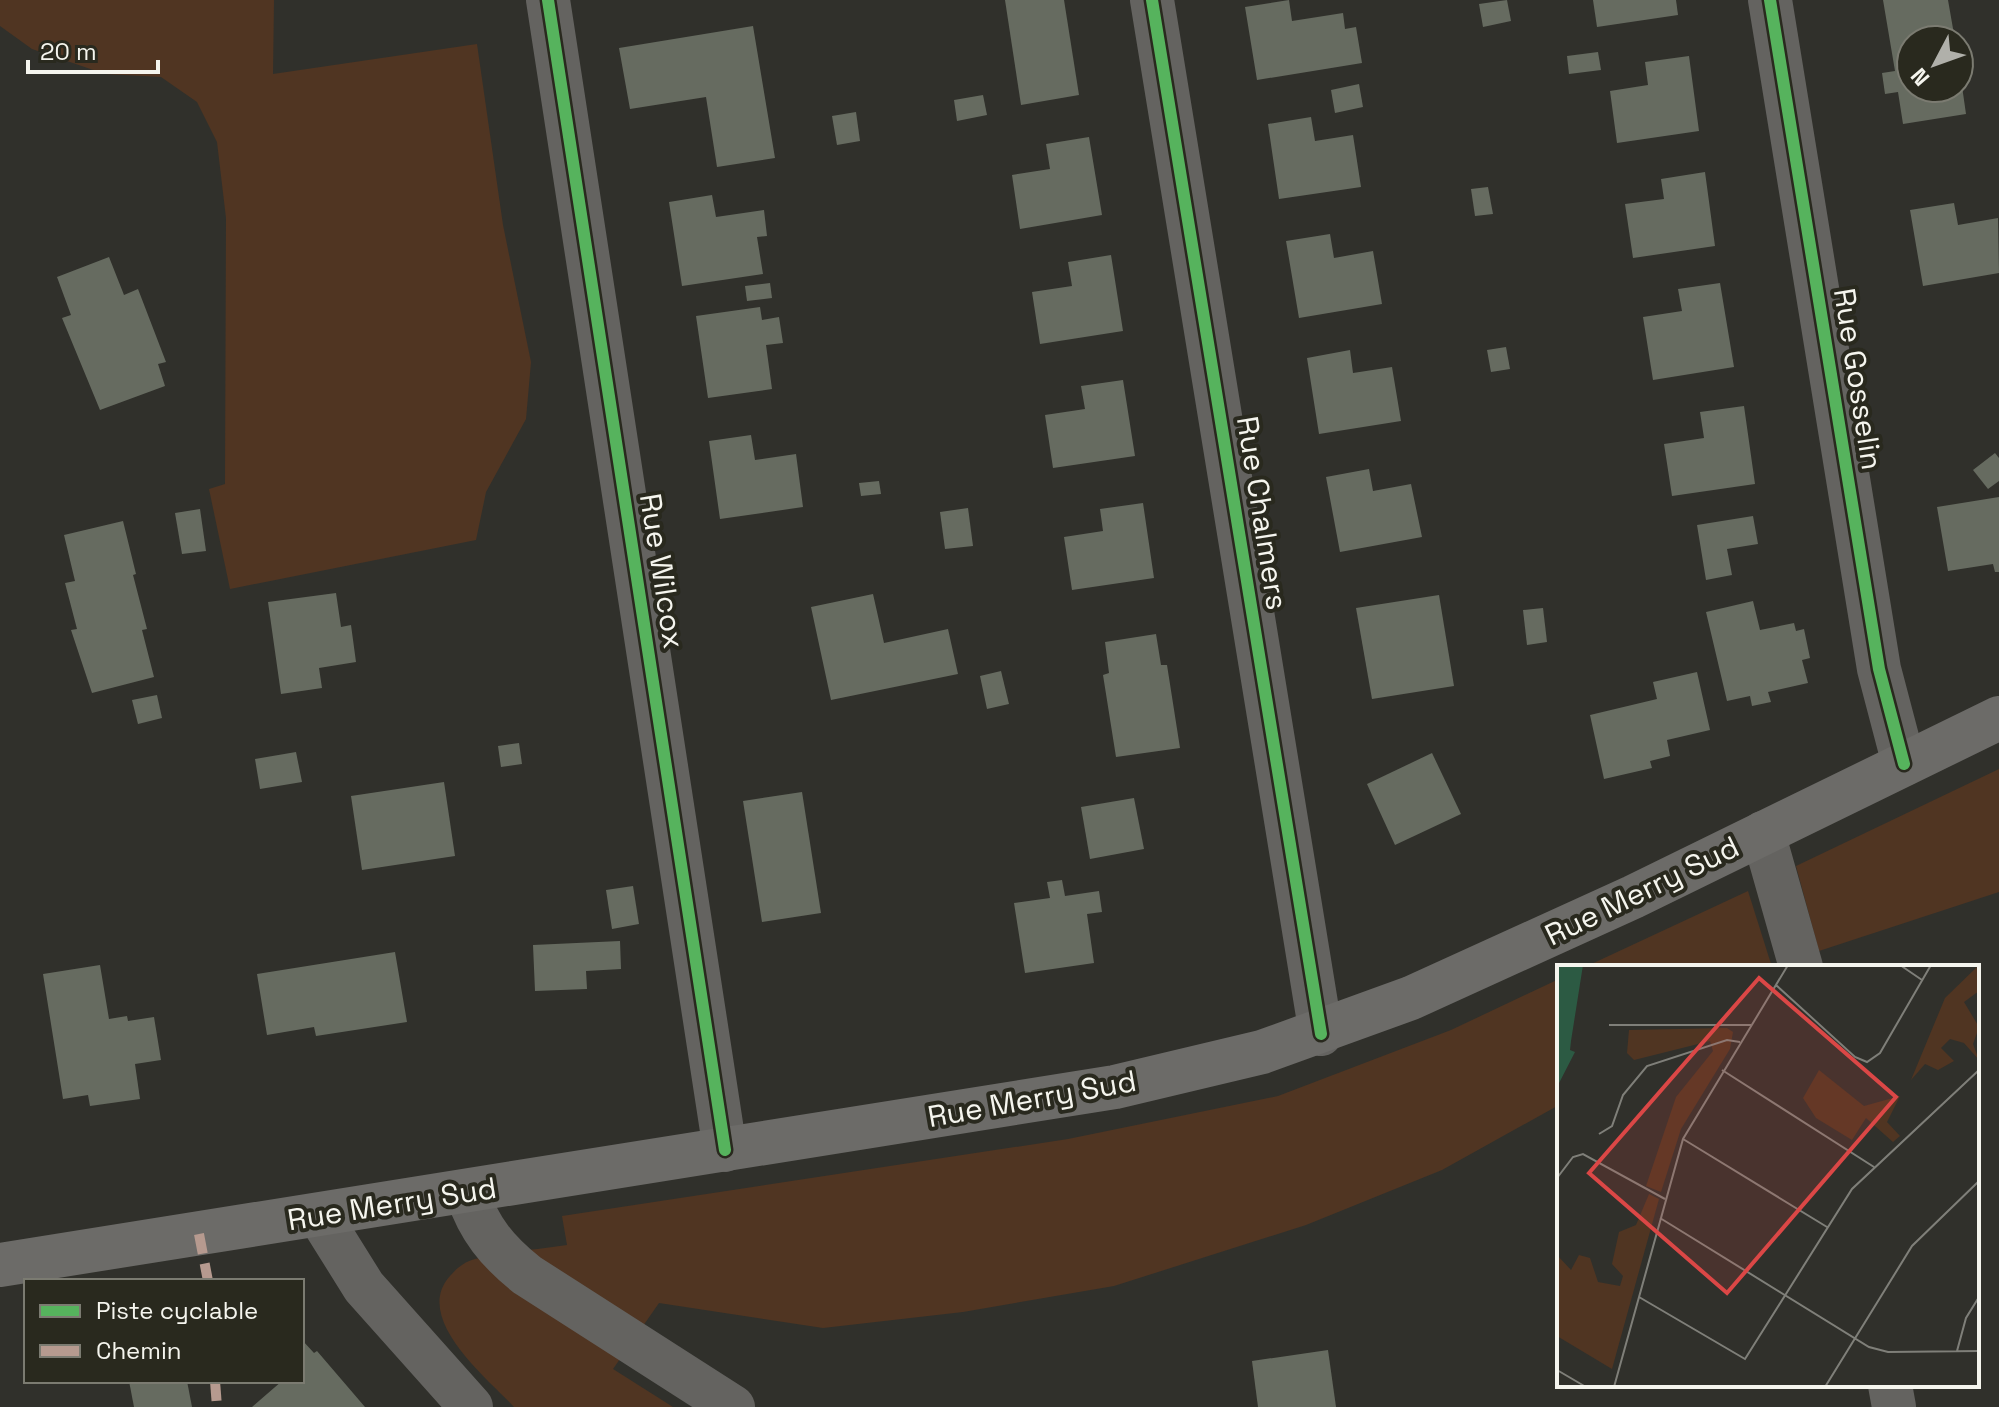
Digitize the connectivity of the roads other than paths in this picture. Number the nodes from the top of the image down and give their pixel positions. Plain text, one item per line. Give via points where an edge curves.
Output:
1 (548, 0) edge
2 (1152, 0) edge
3 (1770, 0) edge
4 (1999, 718) edge
5 (1904, 764) junction
6 (1763, 833) junction
7 (1800, 965) edge
8 (1321, 1034) junction
9 (725, 1150) junction
10 (467, 1193) junction
11 (319, 1215) junction
12 (0, 1265) edge
13 (1890, 1387) edge
14 (471, 1407) edge
15 (733, 1407) edge
16 (1894, 1407) edge

1 - 9 street, Rue Wilcox
2 - 8 street, Rue Chalmers
3 - 5 street, Rue Gosselin via 1879,669
4 - 5 main road, Rue Merry Sud
5 - 6 main road, Rue Merry Sud
6 - 7 street
6 - 8 main road, Rue Merry Sud via 1511,954
8 - 9 main road, Rue Merry Sud via 1115,1087
9 - 10 main road, Rue Merry Sud
10 - 11 main road, Rue Merry Sud
10 - 15 street via 475,1219 497,1250 527,1275
11 - 12 main road, Rue Merry Sud
11 - 14 street via 364,1287
13 - 16 street

